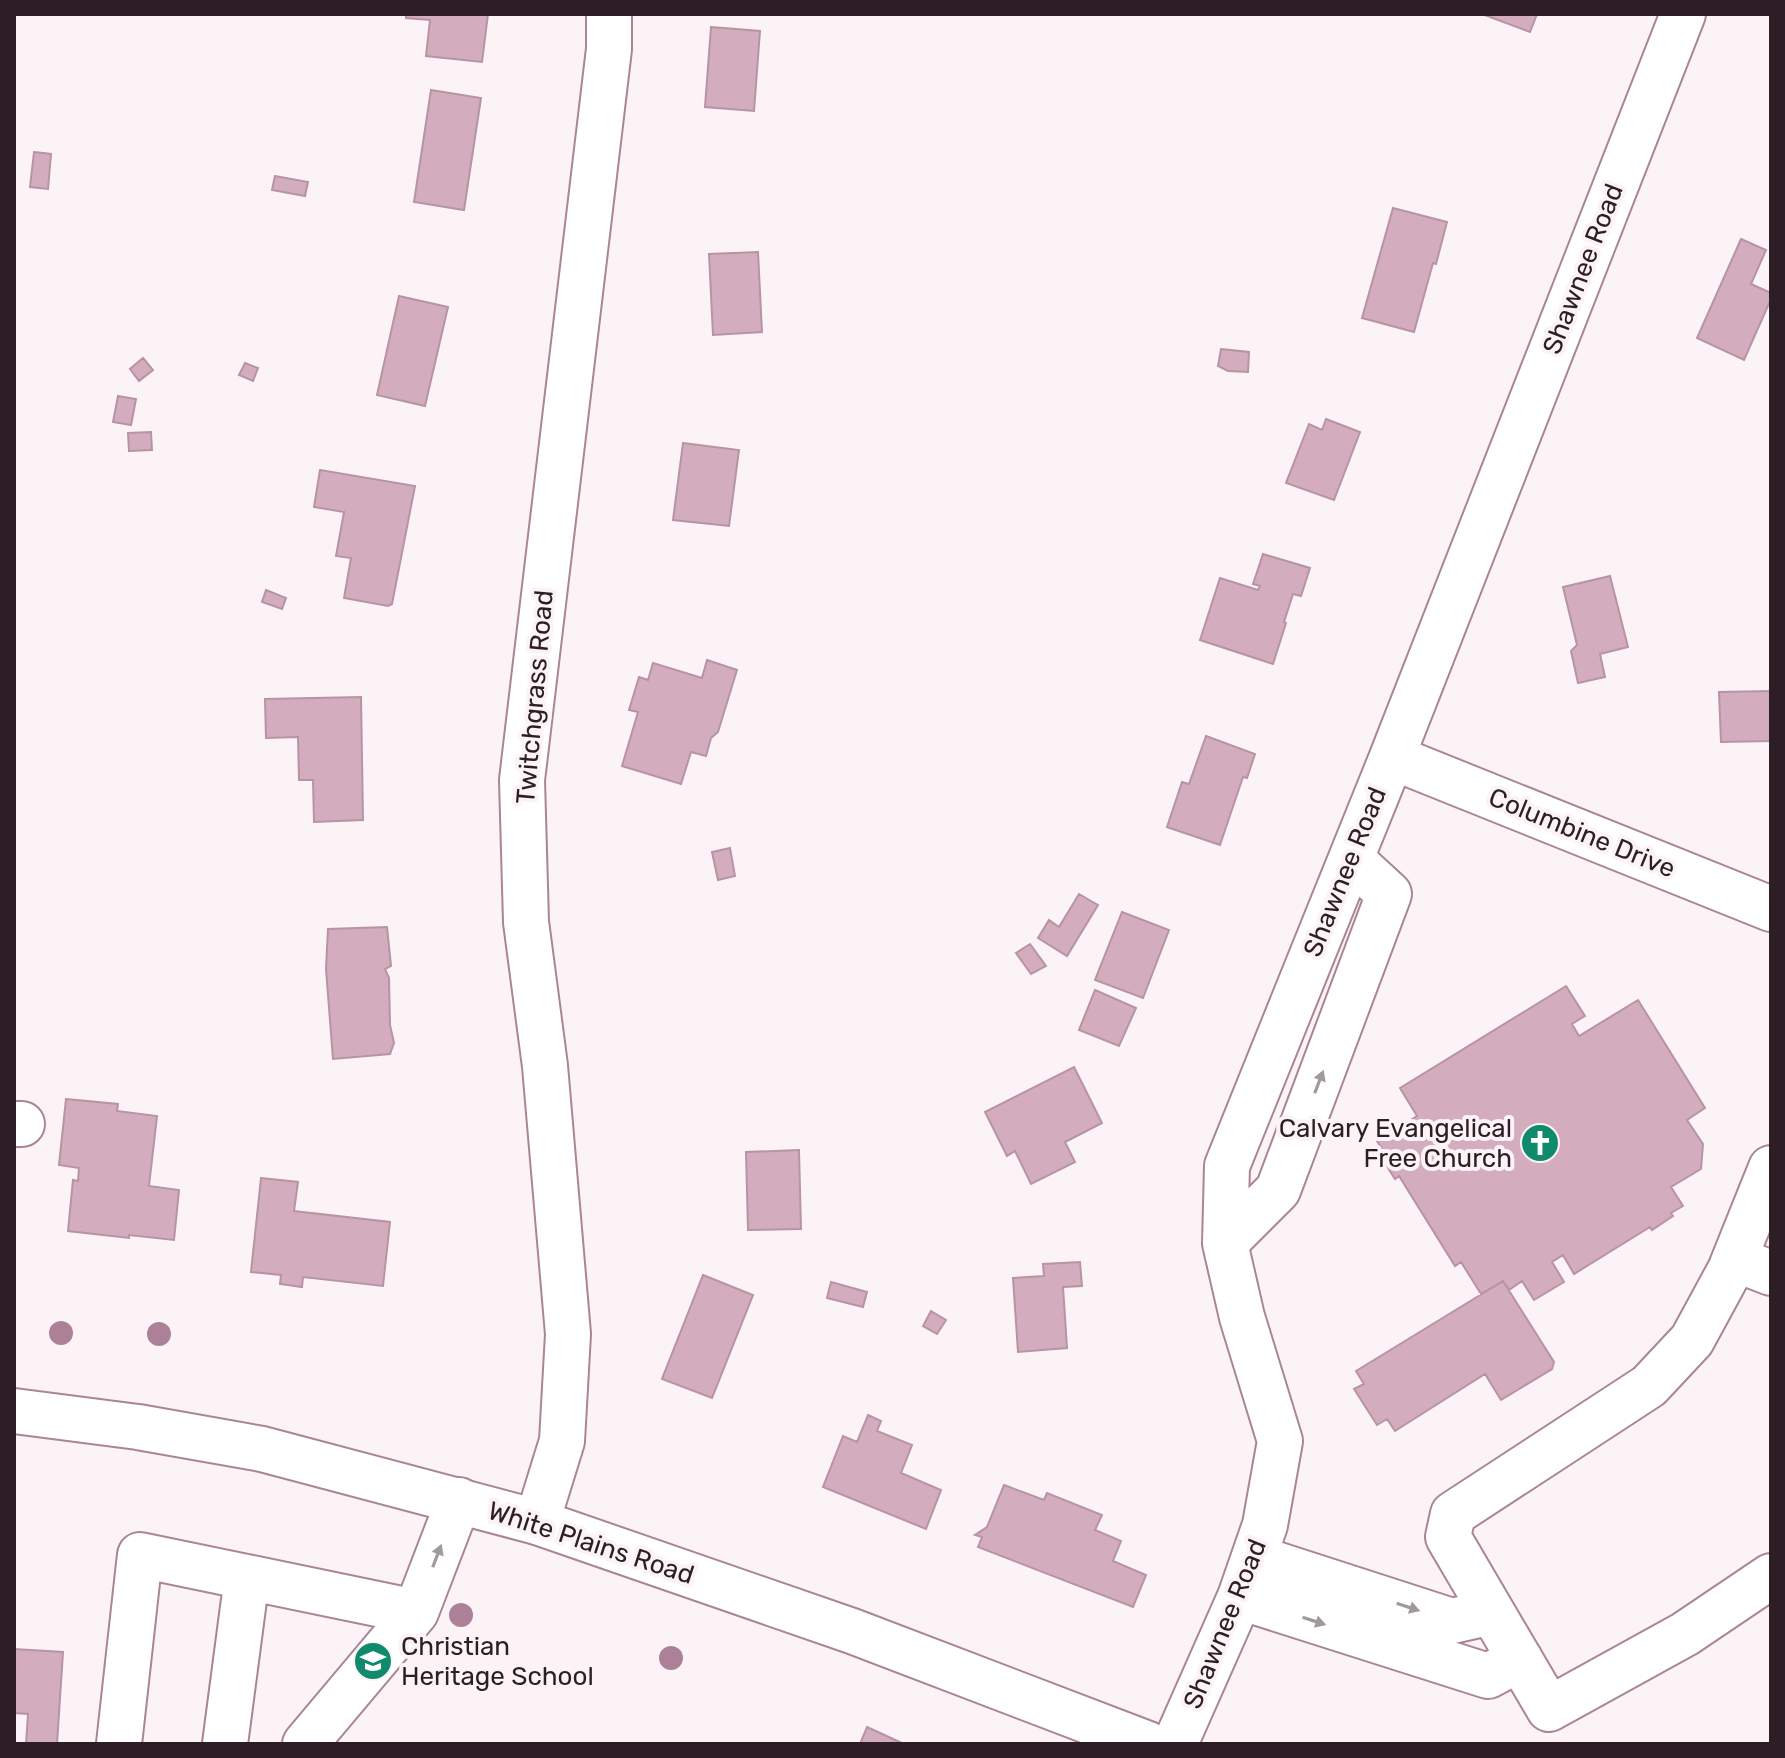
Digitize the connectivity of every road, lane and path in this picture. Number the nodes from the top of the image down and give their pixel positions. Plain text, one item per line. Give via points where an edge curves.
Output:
1 (609, 14) edge
2 (1683, 14) edge
3 (1392, 757) junction
4 (1771, 909) edge
5 (1771, 1168) edge
6 (1753, 1266) edge
7 (14, 1411) edge
8 (459, 1500) junction
9 (537, 1522) junction
10 (1254, 1557) junction
11 (1771, 1576) edge
12 (247, 1577) junction
13 (1240, 1597) junction
14 (416, 1612) junction
15 (1492, 1612) junction
16 (1520, 1659) junction
17 (119, 1744) edge
18 (225, 1744) edge
19 (305, 1744) edge
20 (1148, 1744) edge
21 (1175, 1744) edge

1 - 9 street, Twitchgrass Road via 522,780 526,922 545,1066 568,1334 562,1441
2 - 3 street, Shawnee Road
3 - 4 street, Columbine Drive
3 - 10 street, Shawnee Road via 1227,1166 1225,1243 1280,1441
5 - 6 street
6 - 15 street via 1649,1386 1453,1514 1448,1537
7 - 8 street, White Plains Road via 262,1449
8 - 9 street, White Plains Road
14 -> 8 street
9 - 20 street, White Plains Road via 852,1631
10 - 13 street, Shawnee Road
10 -> 15 street via 1452,1621
11 - 16 street via 1685,1634 1549,1709
12 - 14 street
12 - 17 street via 140,1555
12 - 18 street
13 -> 16 street via 1488,1676
13 - 21 street, Shawnee Road
14 - 19 street
15 - 16 street

